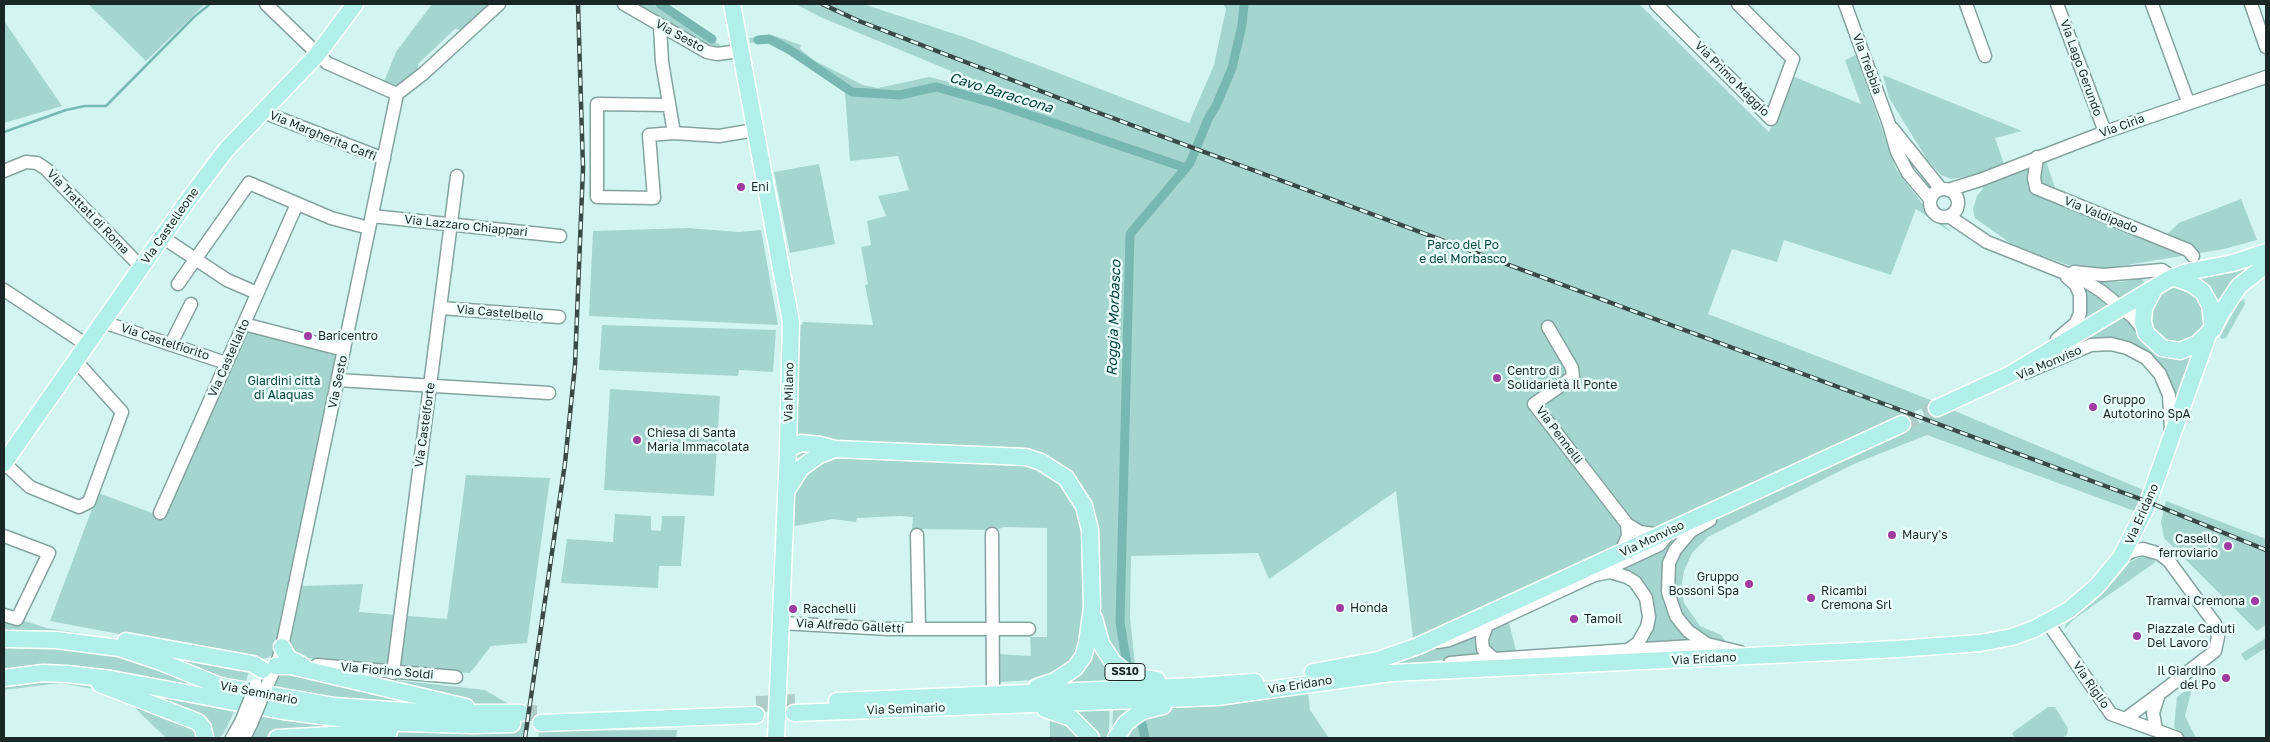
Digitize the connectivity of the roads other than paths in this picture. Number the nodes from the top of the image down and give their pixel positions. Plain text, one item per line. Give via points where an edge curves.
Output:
1 (266, 4) edge
2 (355, 4) edge
3 (499, 4) edge
4 (624, 4) edge
5 (732, 4) edge
6 (1656, 4) edge
7 (1738, 4) edge
8 (1845, 4) edge
9 (1966, 4) edge
10 (2058, 4) edge
11 (2152, 4) edge
12 (2251, 4) edge
13 (660, 26) junction
14 (2266, 47) edge
15 (740, 51) junction
16 (317, 55) junction
17 (1985, 56) dead end
18 (2266, 77) edge
19 (397, 94) junction
20 (2188, 102) junction
21 (669, 105) junction
22 (263, 112) junction
23 (1889, 124) junction
24 (755, 130) junction
25 (2104, 132) junction
26 (674, 133) junction
27 (2037, 157) junction
28 (384, 160) junction
29 (4, 171) edge
30 (457, 176) dead end
31 (1980, 180) junction
32 (1945, 189) junction
33 (1930, 199) junction
34 (297, 204) junction
35 (1954, 211) junction
36 (371, 222) junction
37 (451, 225) junction
38 (560, 236) dead end
39 (162, 237) junction
40 (2266, 252) edge
41 (2193, 256) dead end
42 (195, 259) junction
43 (2266, 265) edge
44 (141, 267) junction
45 (2056, 270) junction
46 (2174, 278) junction
47 (178, 284) dead end
48 (2157, 285) junction
49 (4, 290) edge
50 (257, 294) junction
51 (190, 304) dead end
52 (441, 308) junction
53 (2122, 308) junction
54 (559, 317) dead end
55 (103, 322) junction
56 (244, 324) junction
57 (1548, 327) dead end
58 (2211, 331) junction
59 (2146, 334) junction
60 (171, 344) junction
61 (87, 345) junction
62 (344, 350) junction
63 (76, 361) junction
64 (226, 363) junction
65 (2009, 375) junction
66 (338, 380) junction
67 (430, 386) junction
68 (1986, 386) junction
69 (549, 393) dead end
70 (789, 408) junction
71 (1937, 408) tunnel mouth
72 (1902, 424) tunnel mouth
73 (2172, 435) junction
74 (788, 449) junction
75 (825, 450) junction
76 (4, 463) edge
77 (1784, 478) junction
78 (786, 493) junction
79 (160, 513) dead end
80 (1627, 524) junction
81 (1667, 532) junction
82 (992, 534) dead end
83 (917, 535) dead end
84 (4, 536) edge
85 (1620, 554) junction
86 (2121, 557) junction
87 (1595, 575) junction
88 (1092, 608) junction
89 (4, 615) edge
90 (780, 623) junction
91 (2048, 623) junction
92 (1487, 625) junction
93 (919, 629) junction
94 (991, 629) junction
95 (1029, 629) dead end
96 (4, 639) edge
97 (56, 640) junction
98 (1710, 645) junction
99 (1418, 646) junction
100 (1628, 650) junction
101 (1402, 652) joint
102 (1775, 655) junction
103 (1494, 658) junction
104 (275, 659) junction
105 (320, 669) junction
106 (1414, 672) junction
107 (393, 673) junction
108 (67, 674) junction
109 (456, 677) dead end
110 (4, 678) edge
111 (1196, 686) junction
112 (993, 689) dead end
113 (2159, 694) junction
114 (1217, 698) junction
115 (1018, 699) junction
116 (794, 708) tunnel mouth
117 (756, 709) tunnel mouth
118 (492, 714) junction
119 (542, 718) tunnel mouth
120 (2125, 719) junction
121 (246, 723) junction
122 (473, 725) junction
123 (2156, 729) junction
124 (206, 738) edge
125 (232, 738) edge
126 (244, 738) edge
127 (277, 738) edge
128 (776, 738) edge
129 (1091, 738) edge
130 (1116, 738) edge
131 (2177, 738) edge

1 - 16 street
2 - 16 main road, Via Castelleone
3 - 19 street
4 - 13 street, Via Sesto
5 - 15 main road, Via Milano
6 - 7 street, Via Primo Maggio via 1771,119 1793,59
8 - 23 street, Via Trebbia
9 - 17 street
10 - 25 street, Via Lago Gerundo
11 - 20 street
12 - 14 street
13 - 15 street, Via Sesto via 707,52
13 - 21 street
15 - 24 main road, Via Milano
16 - 19 street via 327,63
16 - 22 main road, Via Castelleone
18 - 20 street, Via Ciria
19 - 28 street, Via Sesto
20 - 25 street, Via Ciria
21 - 26 street
21 - 26 street via 597,104 597,197 654,198 649,135
22 - 28 street, Via Margherita Caffi
22 - 39 main road, Via Castelleone via 226,150
23 - 32 street, Via Trebbia
23 - 33 street, Via Trebbia via 1896,152 1908,173
24 - 26 street via 719,136
24 - 70 main road, Via Milano via 791,322
25 - 27 street, Via Ciria
27 - 31 street, Via Ciria
27 - 41 street, Via Valdipado via 2036,188 2188,250
28 - 36 street, Via Sesto
29 - 44 street, Via Trattati di Roma via 26,162 37,163 46,169
30 - 37 street, Via Castelforte
31 - 32 street, Via Ciria
31 - 35 street, Via Ciria
32 - 33 street via 1934,192
32 - 35 street, Via Trebbia via 1955,195
33 - 35 street, Via Trebbia via 1930,208 1936,216
34 - 36 street, Via Lazzaro Chiappari via 330,218
34 - 42 street, Via Lazzaro Chiappari via 249,183
34 - 50 street, Via Castellalto
35 - 45 street, Via Trebbia via 1964,226 1987,242
36 - 37 street, Via Lazzaro Chiappari
36 - 62 street, Via Sesto
37 - 38 street, Via Lazzaro Chiappari
37 - 52 street, Via Castelforte
39 - 42 street
39 - 44 main road, Via Castelleone
40 - 46 main road
42 - 47 street
42 - 50 street via 227,280
43 - 58 main road, Via Eridano via 2239,286
44 - 55 main road, Via Castelleone
45 - 46 street via 2102,276 2162,270
45 - 53 street, Via Trebbia via 2100,290
45 - 65 street, Via Trebbia via 2076,285 2082,304 2076,323
46 - 48 main road, Via Monviso
46 - 58 main road, Via Eridano via 2203,292 2210,305
48 - 53 main road, Via Monviso
48 - 59 main road via 2144,308
49 - 61 street
50 - 56 street, Via Castellalto
51 - 60 street
52 - 54 street, Via Castelbello
52 - 67 street, Via Castelforte
53 - 59 street, Via Trebbia
53 - 65 main road, Via Monviso
55 - 60 street, Via Castelfiorito
55 - 61 main road, Via Castelleone
56 - 62 street
56 - 64 street, Via Castellalto
57 - 80 street, Via Pennelli via 1572,368 1573,377 1534,404
58 - 59 main road, Via Eridano via 2197,344 2180,351 2162,348
58 - 73 main road, Via Eridano
60 - 64 street, Via Castelfiorito
61 - 63 main road, Via Castelleone
62 - 66 street, Via Sesto
63 - 76 main road, Via Castelleone
63 - 76 street via 122,412 89,502 79,507 30,487
64 - 79 street, Via Castellalto
65 - 68 main road, Via Monviso
66 - 67 street
66 - 104 street, Via Sesto
67 - 69 street
67 - 107 street, Via Castelforte
68 - 71 main road, Via Monviso
68 - 73 street, Via Monviso via 2009,380 2079,348 2119,345 2146,358 2160,374 2169,395
70 - 74 main road, Via Milano
70 - 75 main road via 803,431
72 - 77 main road, Via Monviso
73 - 86 main road, Via Eridano via 2146,508
74 - 75 main road via 801,443
74 - 78 main road, Via Milano
75 - 78 main road via 801,468
75 - 88 main road via 1026,457 1055,470 1074,488 1084,506 1090,530
77 - 81 main road, Via Monviso
77 - 98 street via 1754,499 1691,531 1683,538 1669,563 1668,592 1676,616 1688,632
78 - 90 main road, Via Milano
80 - 81 street, Via Pennelli via 1640,532
80 - 85 street via 1628,536
81 - 85 main road, Via Monviso
81 - 87 street via 1659,545
82 - 94 street
83 - 93 street, Via Alfredo Galletti
84 - 89 street via 49,553 17,619
85 - 99 main road, Via Monviso
86 - 91 main road, Via Eridano via 2083,599
86 - 113 street via 2143,549 2160,554 2169,561 2215,624 2218,637 2215,651
87 - 92 street
87 - 100 street via 1610,572 1627,576 1646,598 1647,627 1638,643
88 - 111 main road, SS10 via 1101,644 1113,662 1124,671 1136,677
88 - 115 main road via 1087,643 1075,668 1055,682
90 - 93 street, Via Alfredo Galletti
90 - 128 main road, Via Milano
91 - 102 main road, Via Eridano via 2012,637 1980,643
91 - 120 street, Via Riglio via 2111,714
92 - 99 street via 1449,640
92 - 103 street via 1482,644 1488,655
93 - 94 street, Via Alfredo Galletti
94 - 95 street, Via Alfredo Galletti
94 - 112 street
96 - 97 main road, Via Seminario
97 - 104 main road via 124,640 253,664
97 - 118 main road, Via Seminario via 119,648 220,686 309,702 374,710
98 - 100 street
98 - 102 street
99 - 101 main road, Via Monviso
100 - 103 street
101 - 111 main road, Via Eridano via 1351,665 1258,681
102 - 106 main road, Via Eridano
103 - 106 street via 1437,665
104 - 105 main road
104 - 121 street, Via Sesto, bridge
105 - 107 street, Via Fiorino Soldi
105 - 118 main road
106 - 114 main road, Via Eridano via 1346,678
107 - 109 street, Via Fiorino Soldi
108 - 110 main road, Via Seminario via 43,673
108 - 122 main road, Via Seminario via 111,679 283,711 369,722
108 - 124 main road via 187,716 201,725
111 - 115 main road, Via Eridano
113 - 120 street
113 - 123 street via 2153,713
114 - 115 main road, Via Eridano
114 - 130 main road via 1142,711 1126,723
115 - 116 main road, Via Seminario
115 - 129 main road via 1063,714
117 - 119 main road
118 - 122 main road, Via Seminario via 521,719
120 - 123 street, Via Riglio
121 - 125 street
121 - 126 street
122 - 127 main road
123 - 131 street, Via Riglio

